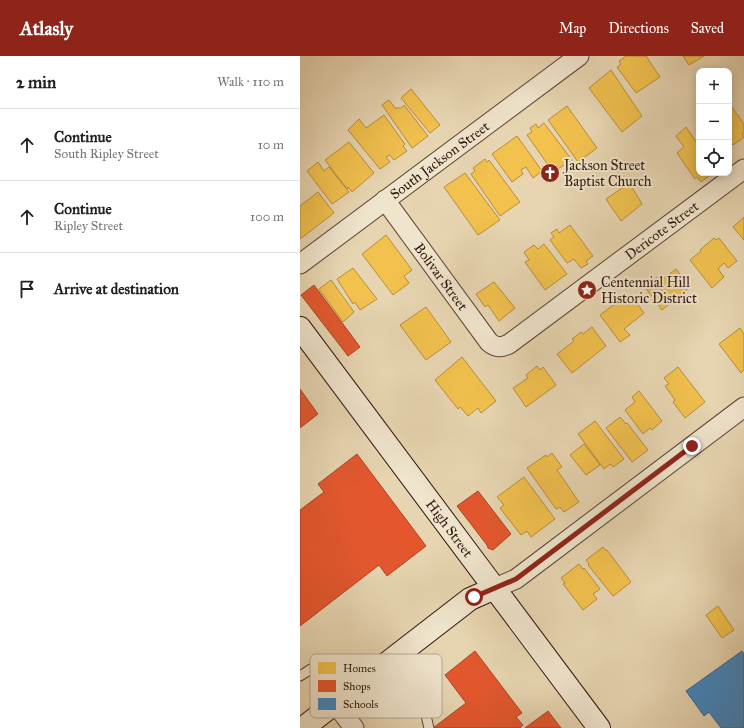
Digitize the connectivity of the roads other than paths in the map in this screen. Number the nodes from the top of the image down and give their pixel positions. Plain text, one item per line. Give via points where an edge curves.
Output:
1 (579, 56) edge
2 (744, 169) edge
3 (385, 200) junction
4 (300, 264) edge
5 (300, 328) edge
6 (502, 347) joint
7 (744, 407) edge
8 (495, 588) junction
9 (400, 654) edge
10 (310, 670) edge
11 (300, 676) edge
12 (315, 718) edge
13 (346, 718) edge
14 (427, 718) edge
15 (302, 728) edge
16 (354, 728) edge
17 (429, 728) edge
18 (599, 728) edge

1 - 3 street, South Jackson Street
2 - 6 street, Dericote Street
3 - 4 street, South Jackson Street
3 - 6 street, Bolivar Street via 489,342
5 - 8 main road, High Street
7 - 8 street via 516,579
8 - 9 main road via 470,599
8 - 18 main road, High Street
10 - 11 lane
12 - 15 main road
13 - 16 street
14 - 17 lane

